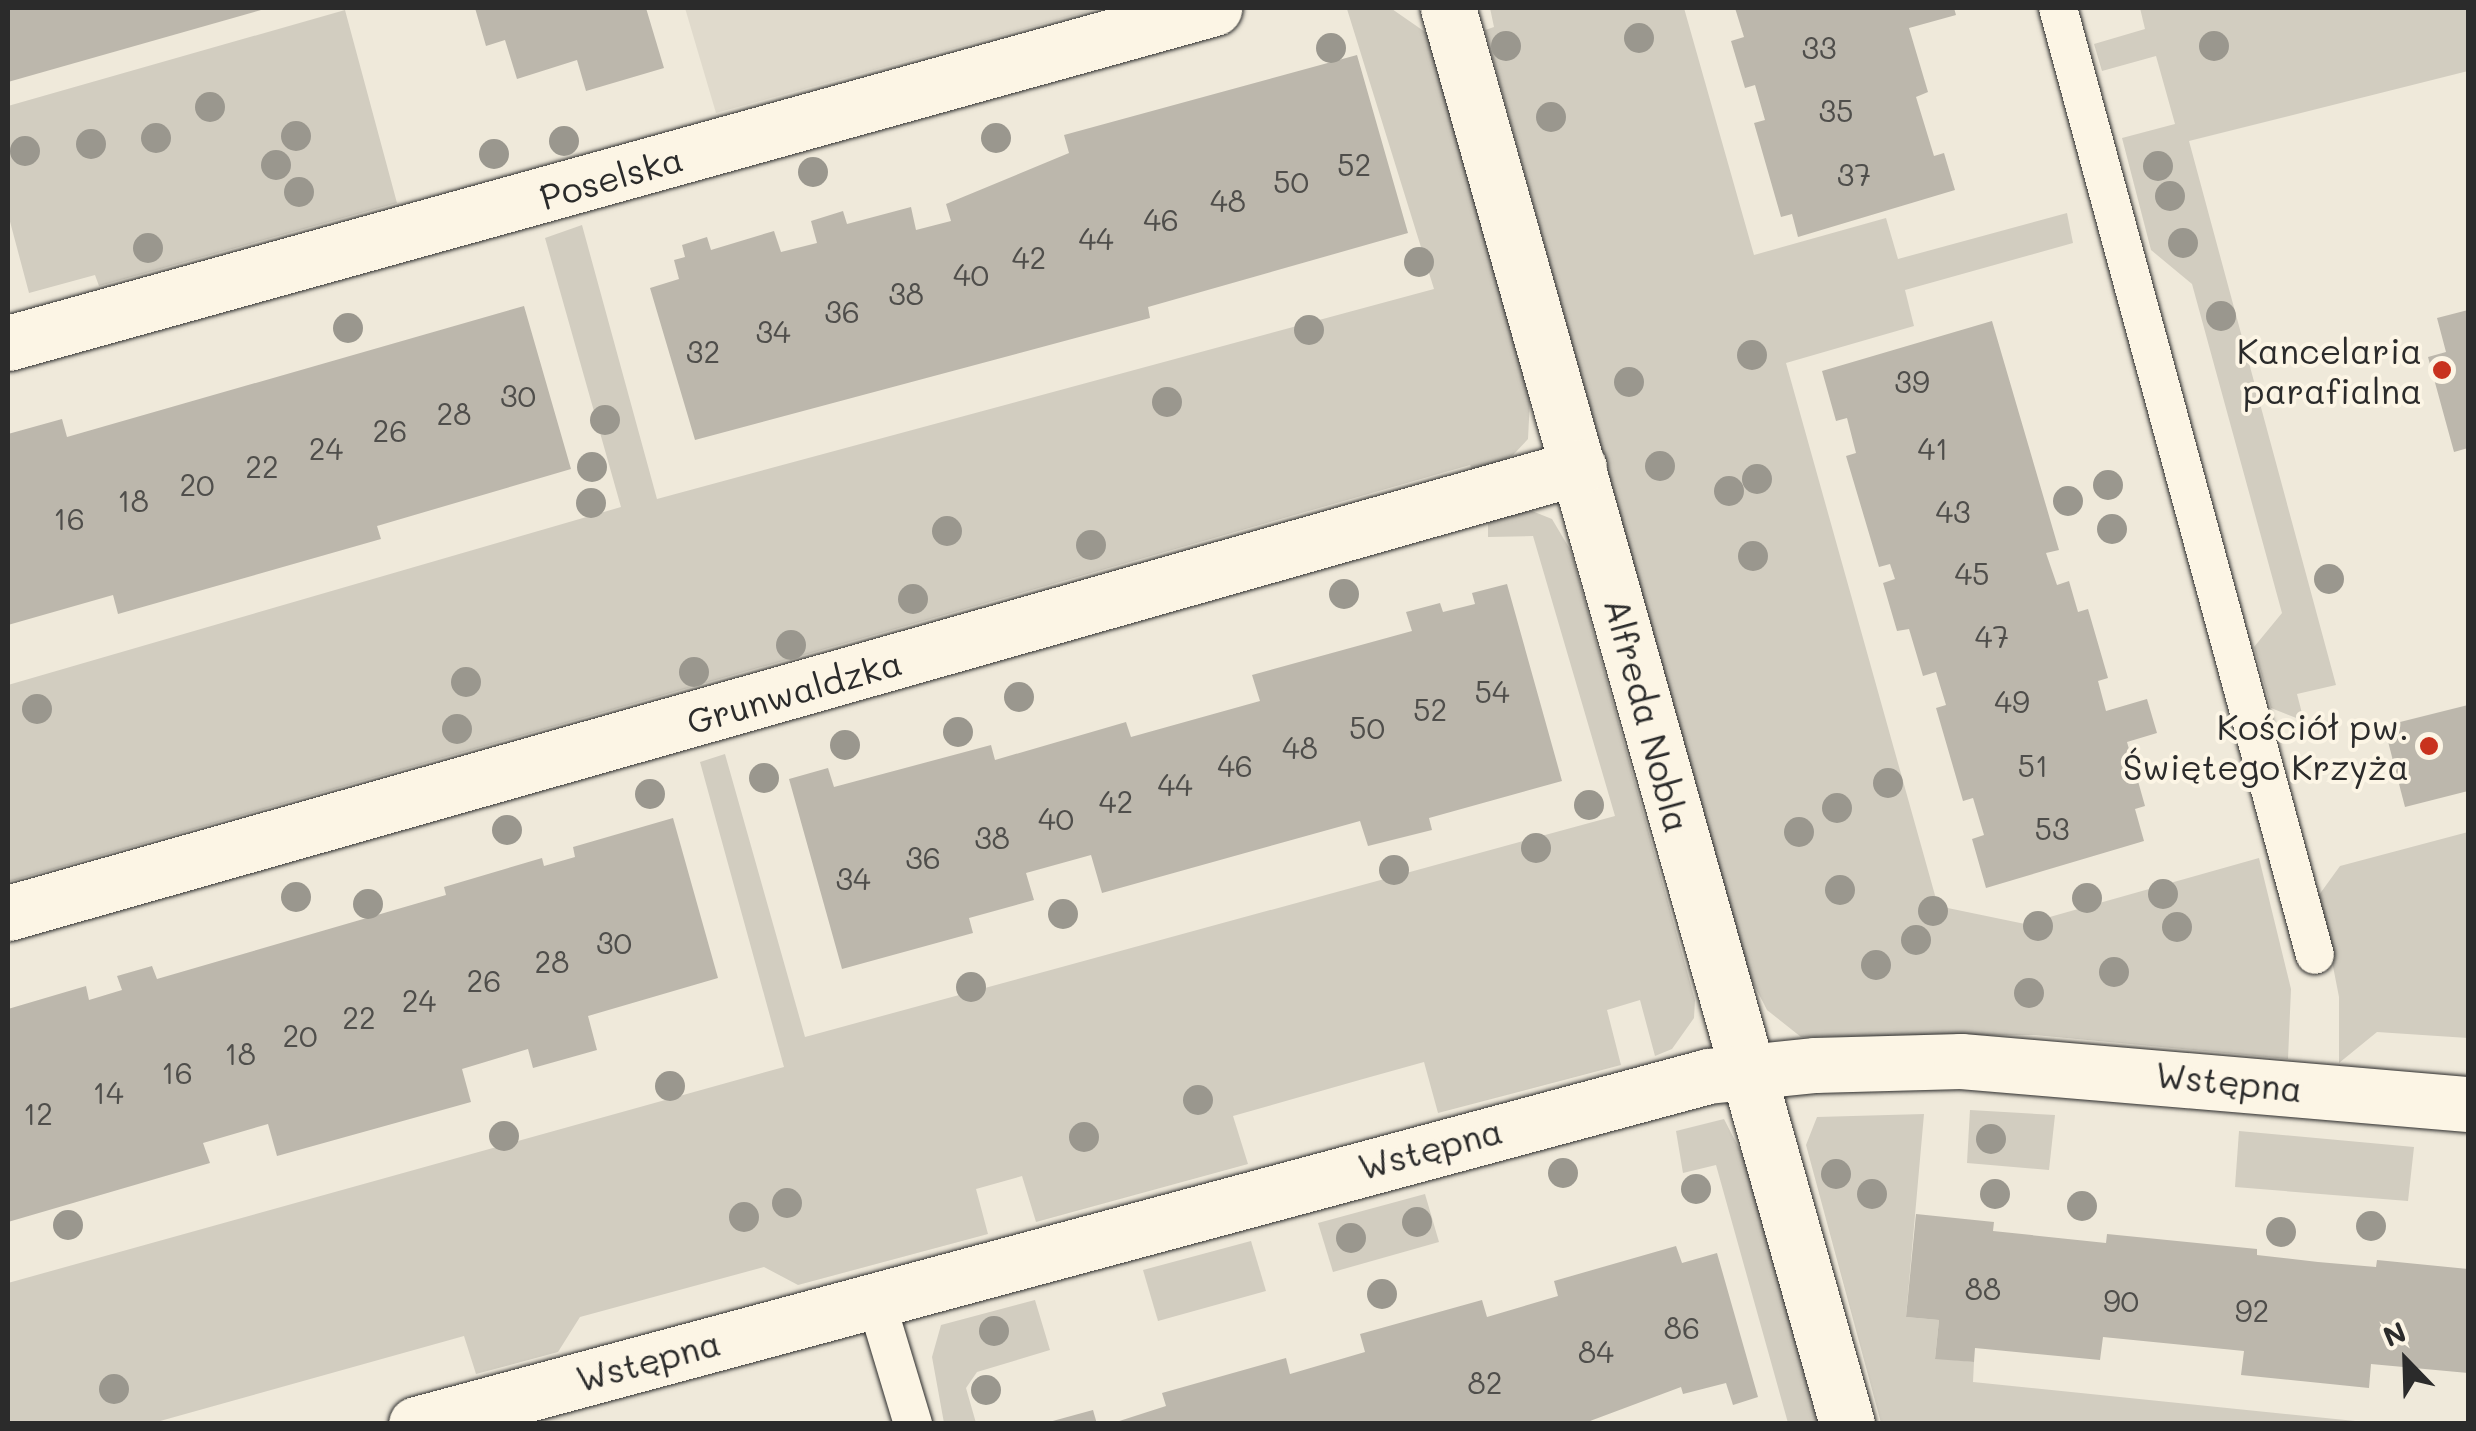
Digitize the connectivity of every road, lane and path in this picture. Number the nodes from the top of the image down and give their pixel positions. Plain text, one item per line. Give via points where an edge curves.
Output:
1 (1214, 8) edge
2 (1448, 8) edge
3 (2058, 8) edge
4 (8, 343) edge
5 (1579, 467) junction
6 (8, 913) edge
7 (2315, 955) dead end
8 (1748, 1070) junction
9 (2468, 1104) edge
10 (875, 1298) junction
11 (416, 1424) edge
12 (913, 1424) edge
13 (1847, 1424) edge

1 - 4 street, Poselska
2 - 5 street, Alfreda Nobla
3 - 7 lane
5 - 6 street, Grunwaldzka
5 - 8 street, Alfreda Nobla
8 - 9 street, Wstępna via 1961,1060 2051,1064
8 - 10 street, Wstępna via 1662,1086
8 - 13 street, Alfreda Nobla
10 - 11 street, Wstępna
10 - 12 lane

